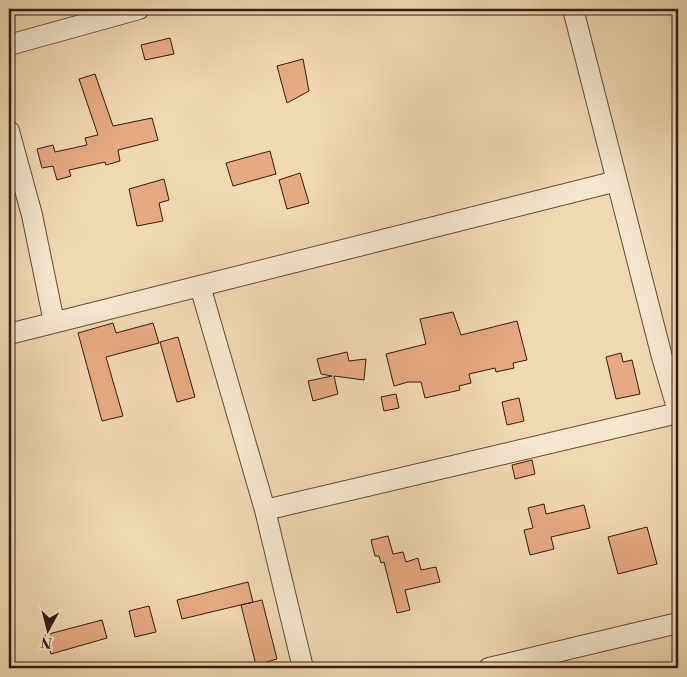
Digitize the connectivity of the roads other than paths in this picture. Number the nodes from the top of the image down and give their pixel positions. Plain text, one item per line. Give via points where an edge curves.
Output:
1 (139, 9) edge
2 (573, 9) edge
3 (9, 45) edge
4 (9, 131) edge
5 (617, 181) junction
6 (200, 286) junction
7 (54, 322) junction
8 (9, 334) edge
9 (678, 412) edge
10 (265, 510) junction
11 (678, 623) edge
12 (512, 666) edge
13 (303, 668) edge
14 (489, 668) edge

1 - 3 street
2 - 5 street
4 - 7 street via 32,215
5 - 6 street
5 - 9 street
6 - 7 street
6 - 10 street
7 - 8 street
9 - 10 street
10 - 13 street
11 - 12 street
12 - 14 street

